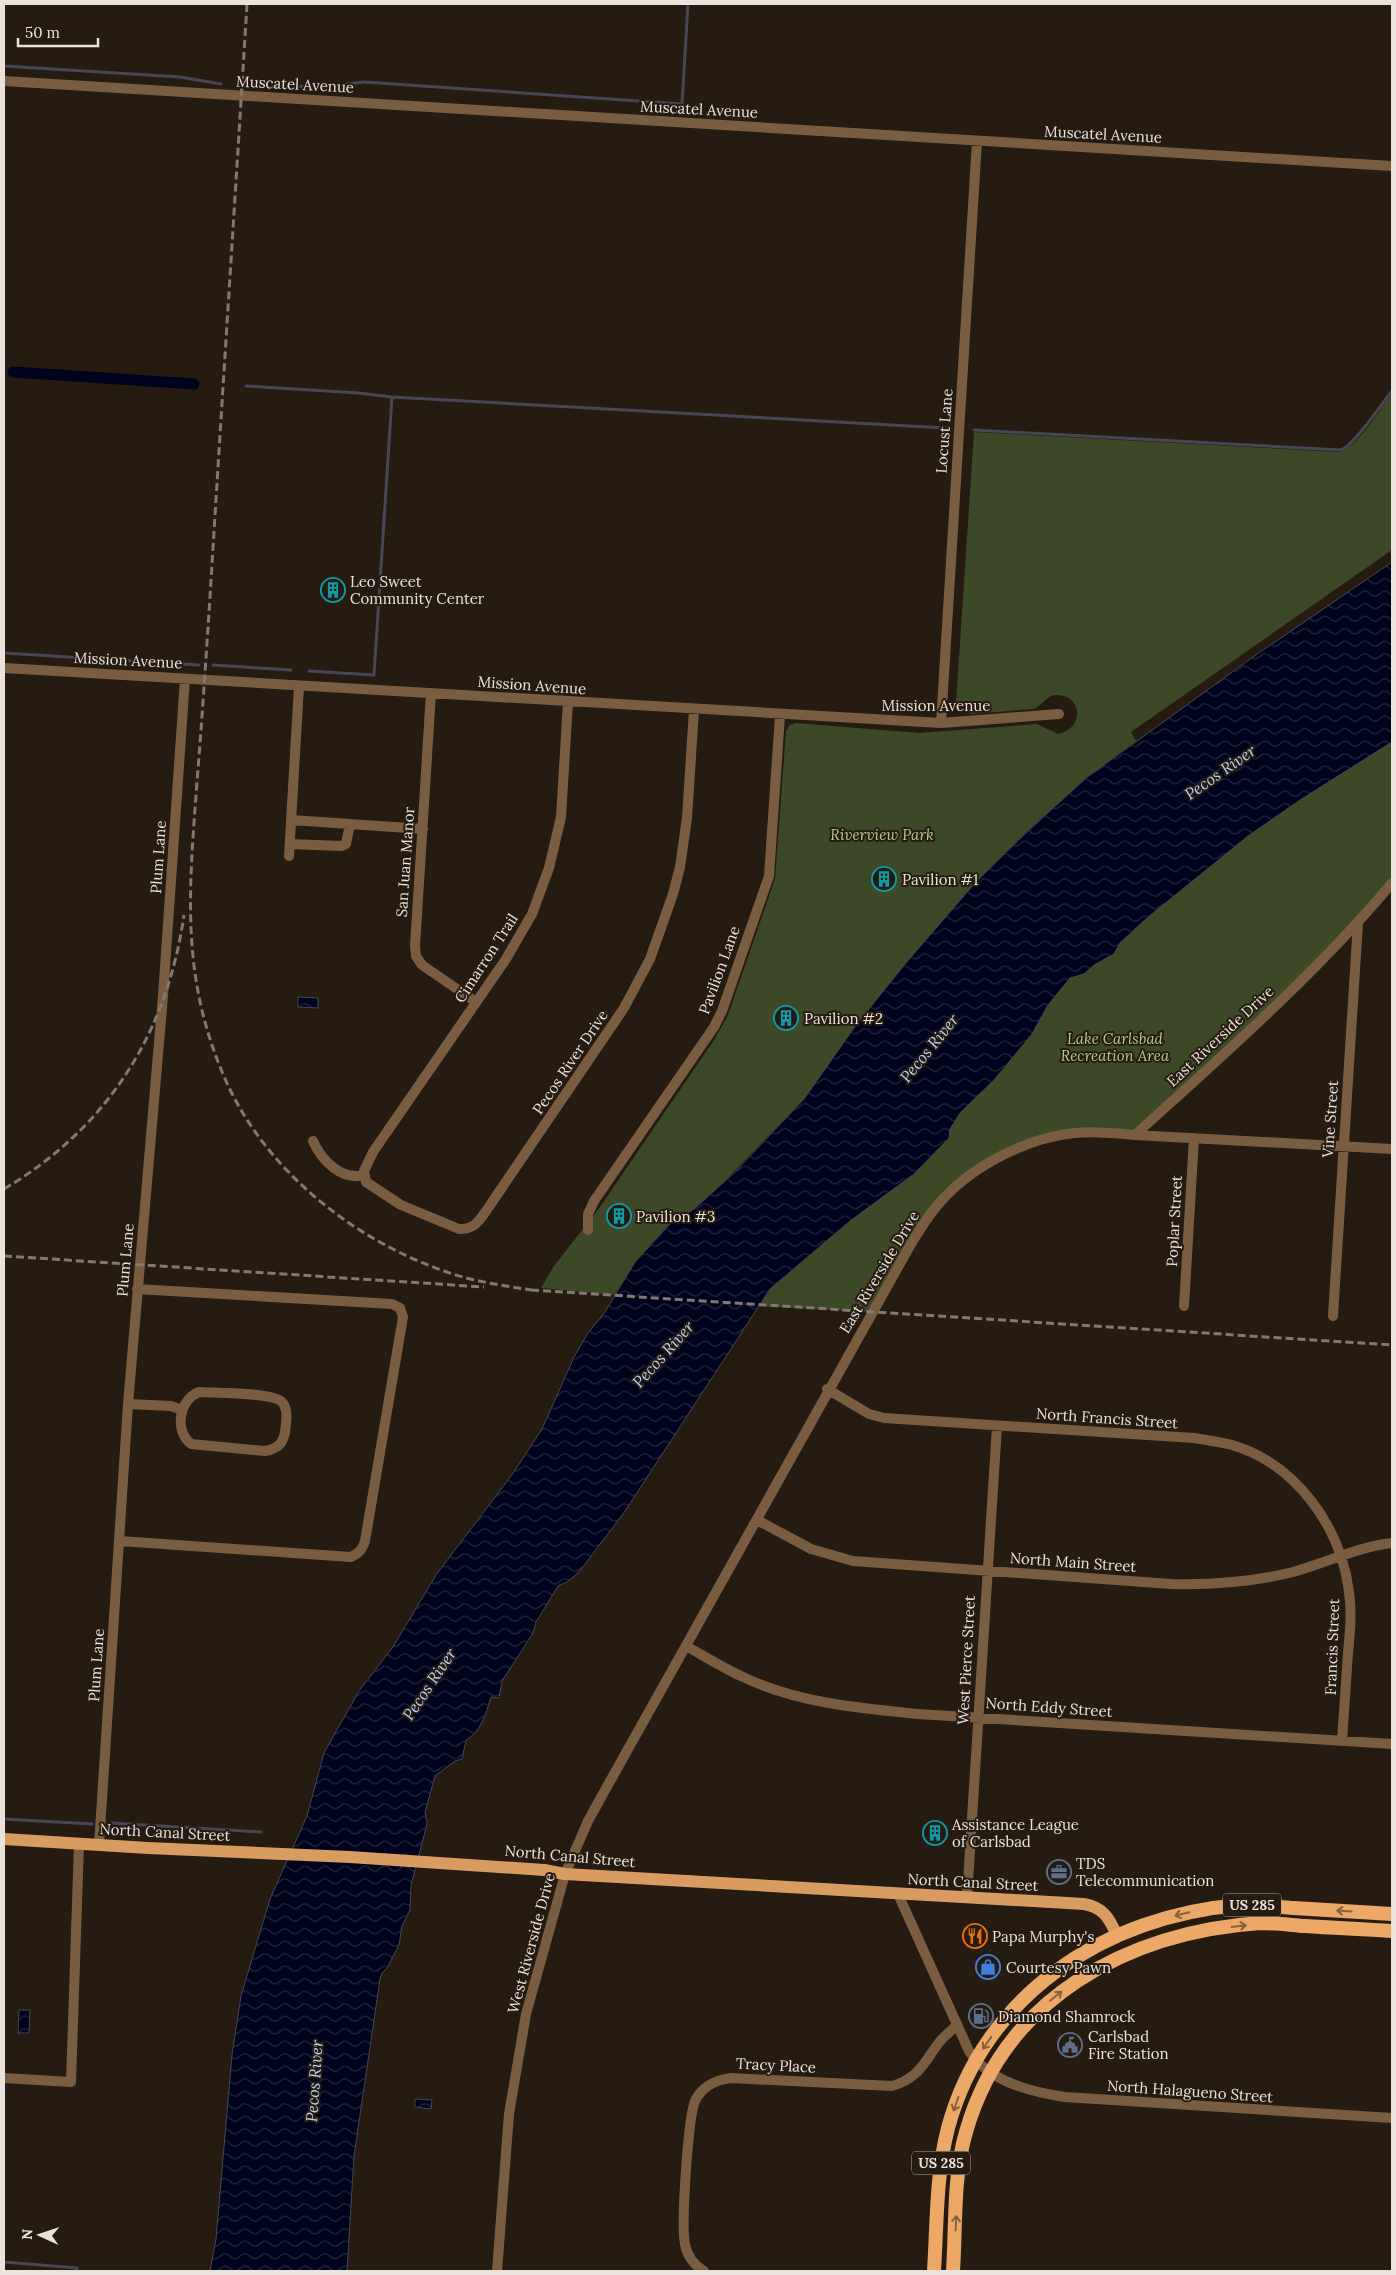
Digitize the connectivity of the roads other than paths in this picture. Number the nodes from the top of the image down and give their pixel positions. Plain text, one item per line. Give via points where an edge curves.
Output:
1 (4, 81) edge
2 (977, 141) junction
3 (1392, 166) edge
4 (4, 668) edge
5 (185, 679) junction
6 (299, 686) junction
7 (431, 693) junction
8 (568, 702) junction
9 (694, 710) junction
10 (1059, 714) dead end
11 (780, 715) junction
12 (941, 723) junction
13 (291, 820) junction
14 (350, 824) junction
15 (422, 829) junction
16 (290, 844) junction
17 (289, 856) dead end
18 (1392, 883) edge
19 (1358, 924) junction
20 (476, 1002) junction
21 (1135, 1135) junction
22 (1194, 1138) junction
23 (313, 1141) dead end
24 (1343, 1146) junction
25 (1392, 1150) edge
26 (364, 1175) junction
27 (588, 1230) dead end
28 (137, 1289) junction
29 (1184, 1306) dead end
30 (1333, 1316) dead end
31 (827, 1389) junction
32 (128, 1404) junction
33 (182, 1410) junction
34 (997, 1426) junction
35 (757, 1520) junction
36 (120, 1541) junction
37 (1392, 1542) edge
38 (1341, 1555) junction
39 (988, 1572) junction
40 (686, 1646) junction
41 (979, 1718) junction
42 (1342, 1741) junction
43 (1392, 1744) edge
44 (4, 1839) edge
45 (79, 1844) junction
46 (100, 1845) junction
47 (565, 1874) junction
48 (898, 1894) junction
49 (967, 1897) junction
50 (1392, 1914) edge
51 (1392, 1931) edge
52 (1117, 1936) junction
53 (1157, 1943) junction
54 (957, 2026) junction
55 (975, 2060) junction
56 (991, 2073) junction
57 (4, 2078) edge
58 (1392, 2118) edge
59 (497, 2271) edge
60 (704, 2271) edge
61 (934, 2271) edge
62 (953, 2271) edge

1 - 2 street, Muscatel Avenue
2 - 3 street, Muscatel Avenue
2 - 12 street, Locust Lane
4 - 5 street, Mission Avenue
5 - 6 street, Mission Avenue
5 - 28 street, Plum Lane via 163,996
6 - 7 street, Mission Avenue
6 - 13 street
7 - 8 street, Mission Avenue
7 - 15 street, San Juan Manor
8 - 9 street, Mission Avenue
8 - 20 street, Cimarron Trail via 561,817 549,868 526,927
9 - 11 street, Mission Avenue
9 - 26 street, Pecos River Drive via 682,858 650,959 624,1008 484,1214 476,1225 459,1229 401,1205 366,1182
10 - 12 street, Mission Avenue
11 - 12 street, Mission Avenue
11 - 27 street, Pavilion Lane via 769,876 722,1011 594,1201 588,1214
13 - 14 street
13 - 16 street
14 - 15 street
14 - 16 street via 349,838 341,846
15 - 20 street, San Juan Manor via 416,956 422,965
16 - 17 street
18 - 19 street, East Riverside Drive
19 - 21 street, East Riverside Drive via 1280,1002
19 - 24 street, Vine Street
20 - 26 street, Cimarron Trail via 373,1152 366,1163
21 - 22 street
21 - 31 street, East Riverside Drive via 1072,1133 1035,1142 992,1162 954,1189 932,1211 910,1244
22 - 24 street
22 - 29 street, Poplar Street
23 - 26 street via 318,1154 338,1170 355,1178
24 - 25 street
24 - 30 street, Vine Street
28 - 32 street, Plum Lane
28 - 36 street via 392,1304 400,1308 403,1317 365,1541 357,1554 350,1557
31 - 34 street, North Francis Street via 869,1414 884,1418
31 - 35 street, East Riverside Drive
32 - 33 street via 171,1406
32 - 36 street, Plum Lane
33 - 33 street via 183,1433 186,1440 196,1446 265,1451 278,1447 285,1434 286,1407 273,1397 199,1392 187,1399
34 - 38 street, North Francis Street via 1194,1438 1233,1445 1265,1460 1302,1490 1324,1517
34 - 39 street, West Pierce Street
35 - 39 street, North Main Street via 811,1549 853,1561
35 - 40 street, West Riverside Drive
36 - 46 street, Plum Lane
37 - 38 street, North Main Street
38 - 39 street, North Main Street via 1293,1572 1214,1584
38 - 42 street, Francis Street via 1350,1593
39 - 41 street, West Pierce Street
40 - 41 street, North Eddy Street via 744,1677 803,1698 861,1709
40 - 47 street, West Riverside Drive via 588,1822
41 - 42 street, North Eddy Street
41 - 49 street, West Pierce Street
42 - 43 street, North Eddy Street
44 - 45 main road, North Canal Street
45 - 46 main road, North Canal Street
45 - 57 street via 71,2082
46 - 47 main road, North Canal Street via 267,1852
47 - 48 main road, North Canal Street
47 - 59 street, West Riverside Drive via 537,1968 516,2067 509,2114
48 - 49 main road, North Canal Street
48 - 54 street
49 - 52 main road, North Canal Street via 1094,1906 1102,1910 1112,1923
50 -> 52 highway, US 285 via 1243,1905 1180,1914
53 -> 51 highway, US 285 via 1203,1931 1262,1923
52 - 53 highway via 1130,1942
52 -> 55 highway, US 285 via 1078,1955 1039,1983 1008,2015
56 -> 53 highway, US 285 via 1025,2024 1066,1988 1107,1963
54 - 55 street
54 - 60 street, Tracy Place via 942,2039 916,2074 900,2084 731,2078 711,2082 702,2090 690,2122 684,2231 687,2252 696,2266
55 - 56 street
55 -> 61 highway, US 285 via 956,2104 942,2154
56 - 58 street, North Halagueno Street via 1031,2090 1065,2097
62 -> 56 highway, US 285 via 961,2156 974,2108

